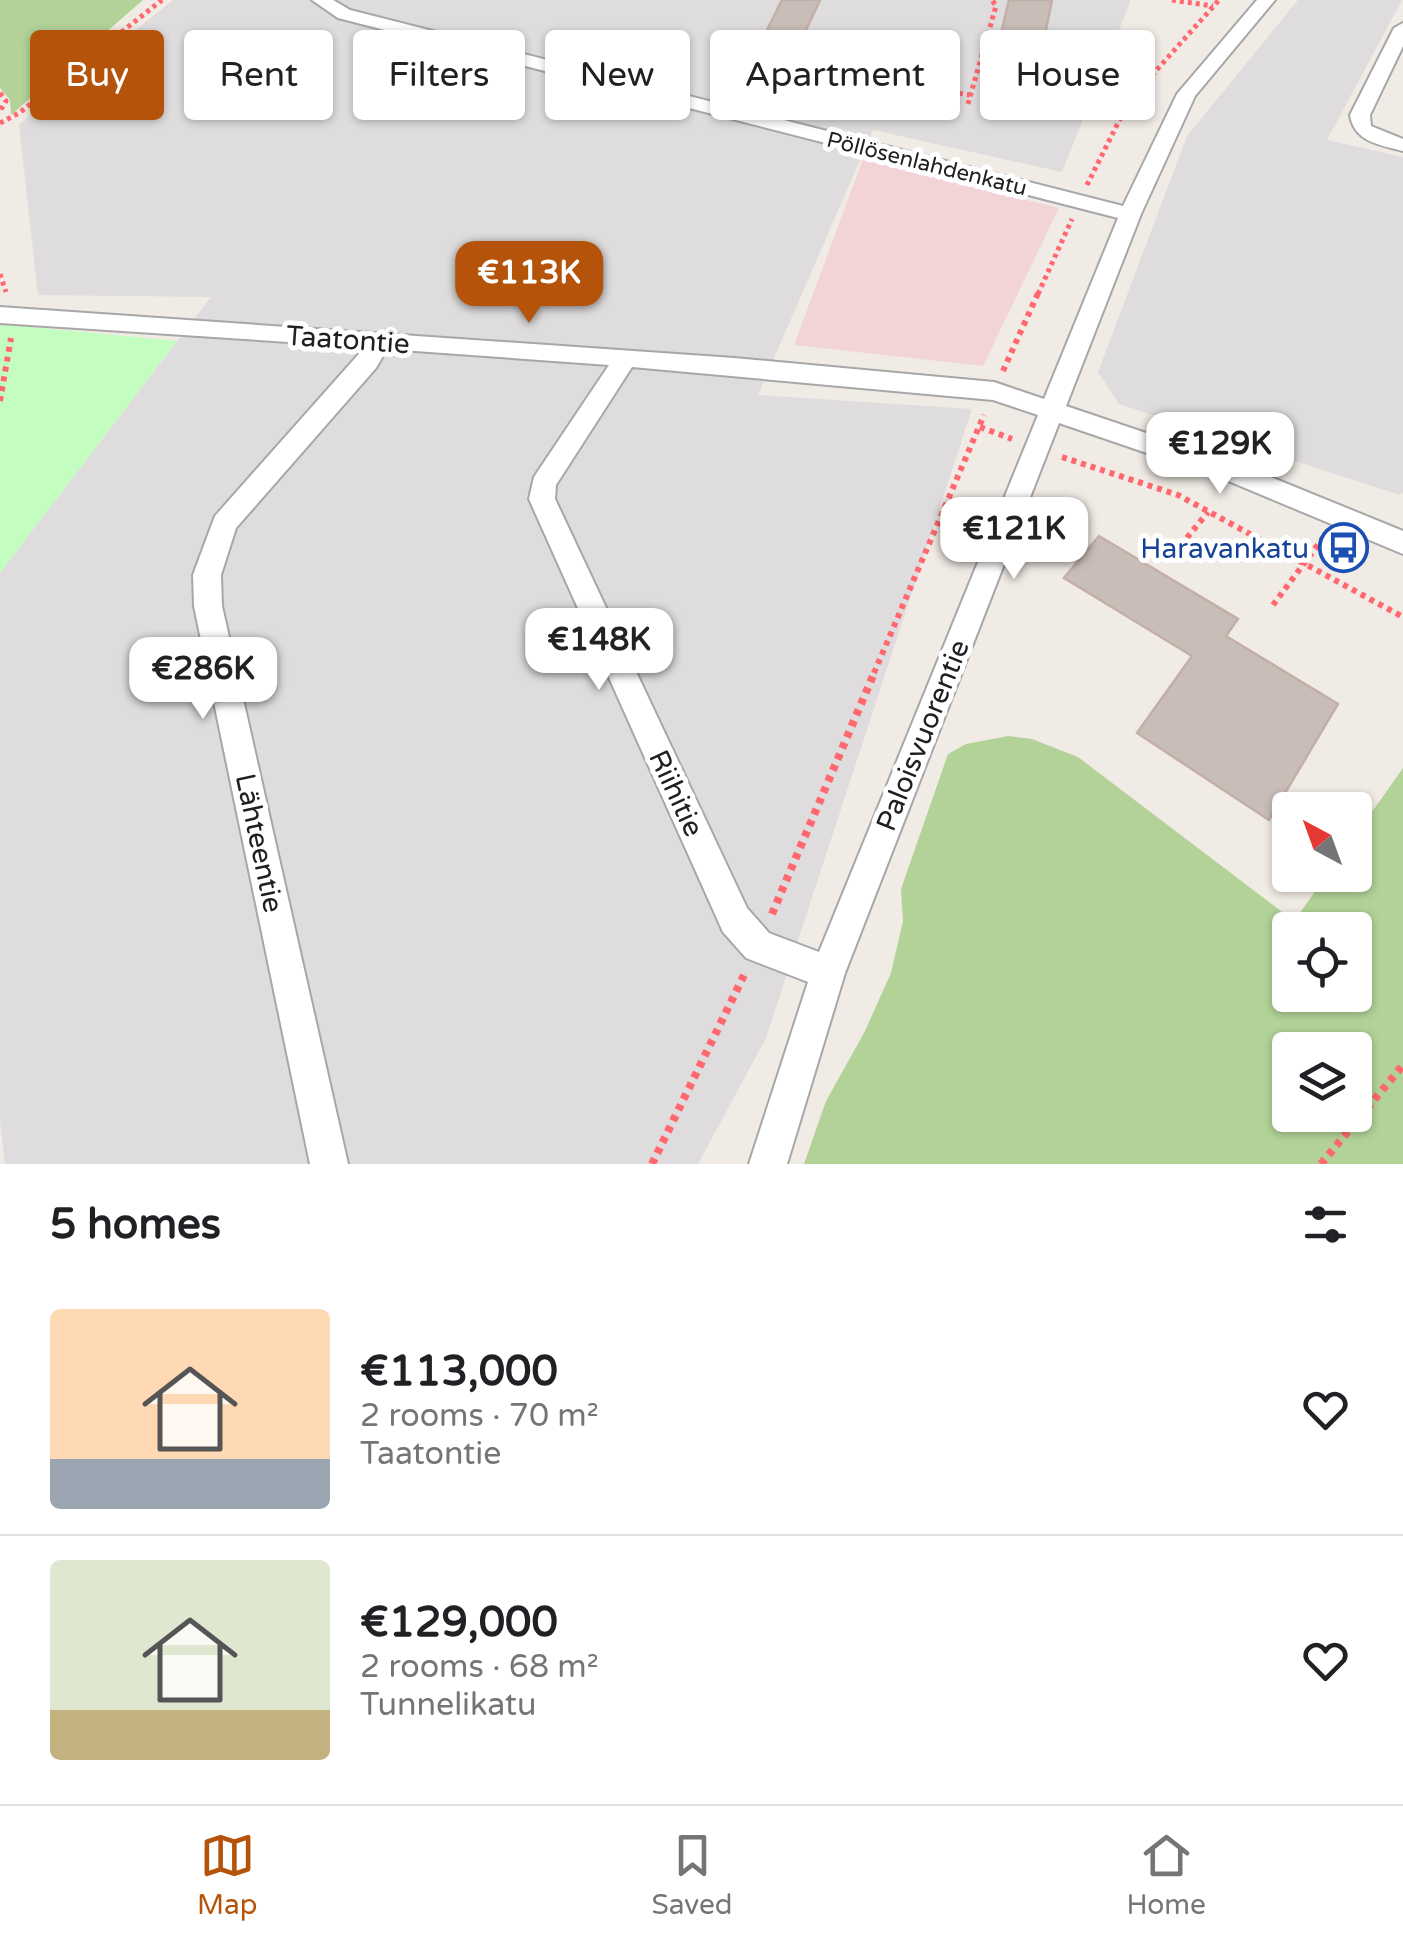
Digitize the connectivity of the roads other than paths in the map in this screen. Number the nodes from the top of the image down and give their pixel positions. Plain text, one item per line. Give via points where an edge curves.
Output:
1 (321, 0) edge
2 (1266, 0) edge
3 (1403, 28) edge
4 (1403, 146) edge
5 (1130, 214) junction
6 (0, 315) edge
7 (379, 342) junction
8 (626, 359) junction
9 (1052, 409) junction
10 (1403, 544) edge
11 (828, 973) junction
12 (329, 1164) edge
13 (768, 1164) edge

1 - 5 street, Pöllösenlahdenkatu via 344,14
2 - 5 street, Paloisvuorentie via 1186,94
3 - 4 street via 1360,115 1371,136
5 - 9 street, Paloisvuorentie
6 - 7 street, Taatontie
7 - 8 street, Taatontie
7 - 12 street, Lähteentie via 224,523 207,575 208,606
8 - 9 street, Taatontie via 920,381 994,391
8 - 11 street, Riihitie via 544,484 542,499 736,920 758,946
9 - 10 street, Taatontie via 1235,473
9 - 11 street, Paloisvuorentie
11 - 13 street, Paloisvuorentie

